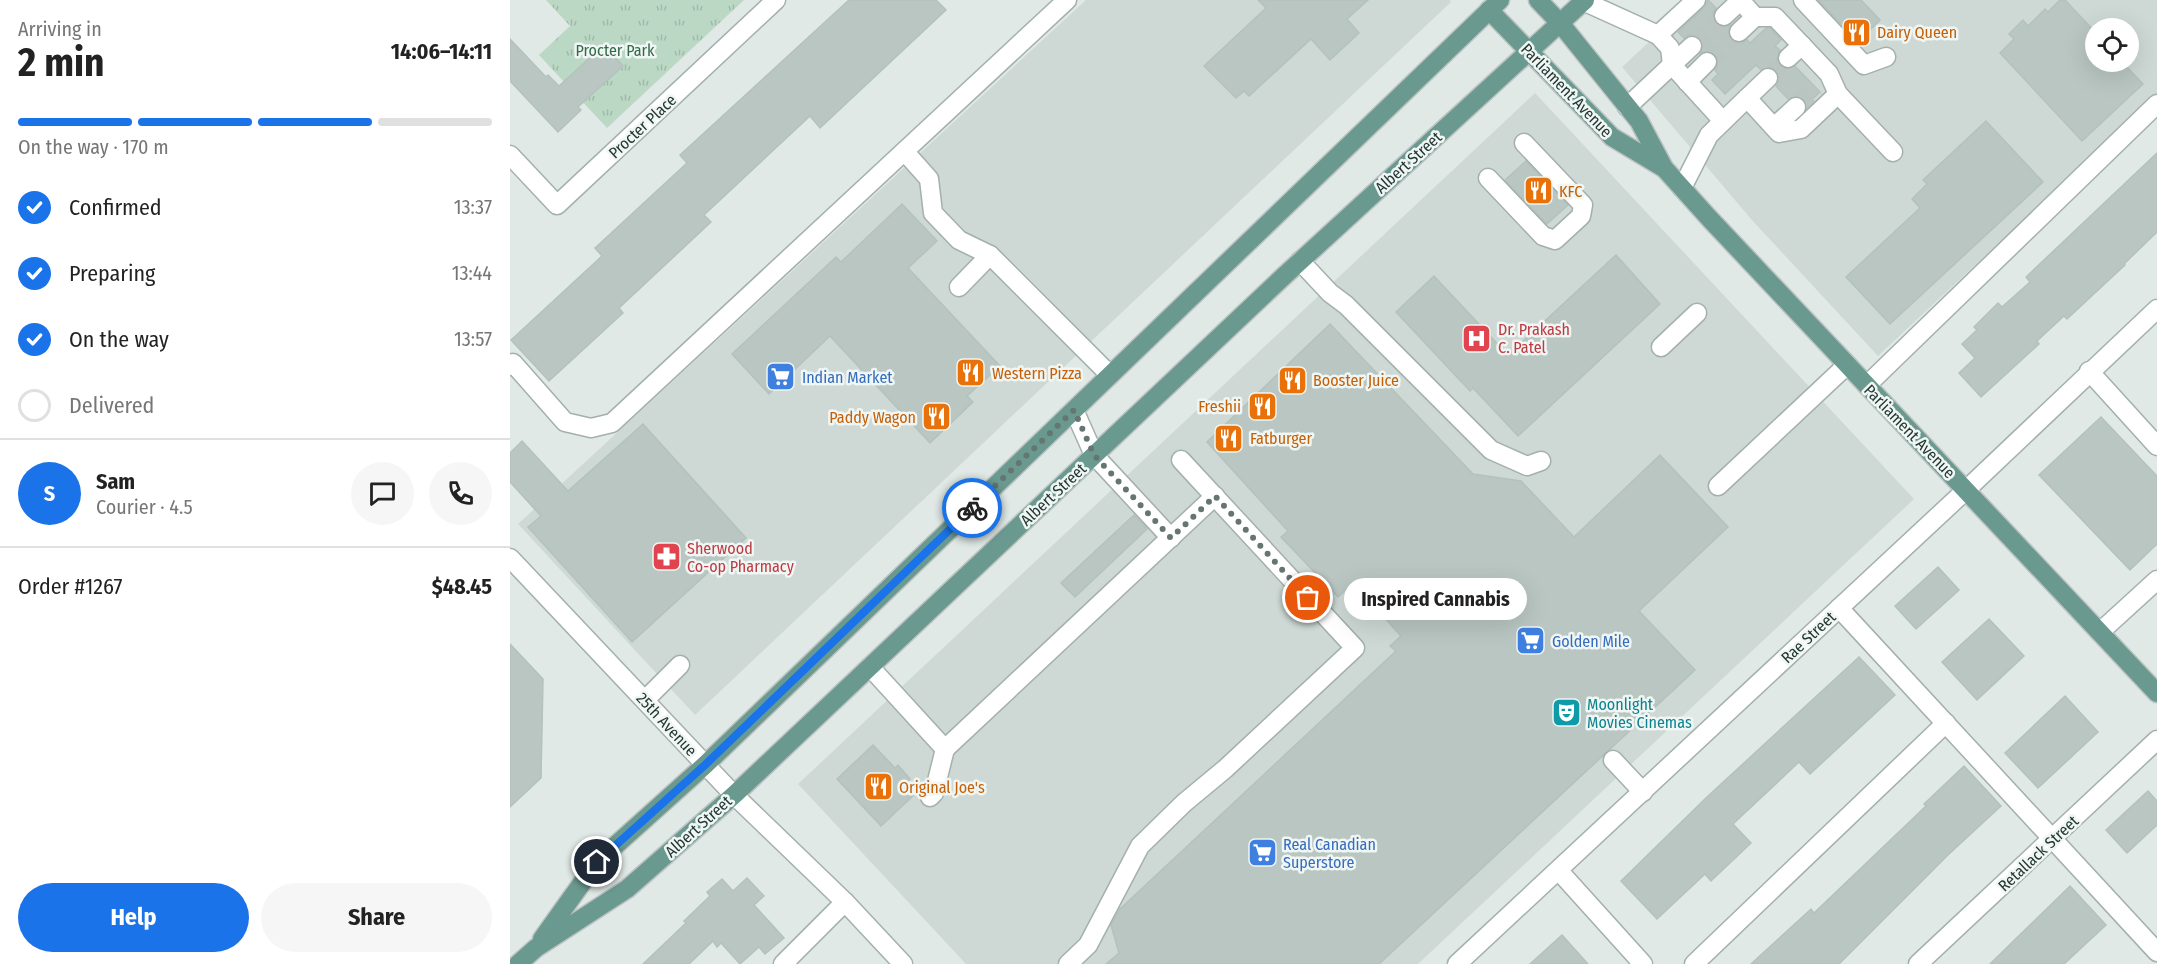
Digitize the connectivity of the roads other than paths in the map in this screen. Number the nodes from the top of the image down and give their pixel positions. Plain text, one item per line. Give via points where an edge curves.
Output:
1 (776, 0) edge
2 (1067, 0) edge
3 (1538, 0) edge
4 (1696, 0) edge
5 (1740, 0) edge
6 (1803, 0) edge
7 (1584, 1) edge
8 (1490, 3) edge
9 (1724, 16) tunnel mouth
10 (1755, 17) junction
11 (1560, 23) junction
12 (1739, 32) tunnel mouth
13 (1658, 35) junction
14 (1802, 45) junction
15 (1692, 46) tunnel mouth
16 (1529, 51) junction
17 (1886, 57) dead end
18 (1788, 58) tunnel mouth
19 (1707, 62) tunnel mouth
20 (1672, 65) junction
21 (1829, 74) junction
22 (1768, 78) tunnel mouth
23 (1687, 82) junction
24 (1816, 88) tunnel mouth
25 (1838, 94) junction
26 (1747, 98) junction
27 (2157, 105) edge
28 (1796, 106) tunnel mouth
29 (1627, 107) junction
30 (1723, 121) junction
31 (1774, 127) junction
32 (1524, 143) dead end
33 (905, 152) junction
34 (1893, 152) dead end
35 (510, 155) edge
36 (1664, 168) junction
37 (1488, 178) dead end
38 (1682, 188) junction
39 (990, 255) junction
40 (1300, 261) junction
41 (959, 287) dead end
42 (2157, 309) edge
43 (1697, 313) dead end
44 (1661, 347) dead end
45 (1847, 365) junction
46 (510, 366) edge
47 (2090, 371) junction
48 (1110, 375) junction
49 (1867, 385) junction
50 (1074, 410) junction
51 (2157, 446) edge
52 (1094, 455) junction
53 (1181, 460) dead end
54 (1541, 461) dead end
55 (1718, 486) dead end
56 (1966, 490) junction
57 (1215, 496) junction
58 (1171, 538) junction
59 (510, 558) edge
60 (2157, 580) edge
61 (1839, 608) junction
62 (2100, 632) junction
63 (680, 665) dead end
64 (870, 667) junction
65 (2157, 693) edge
66 (645, 700) junction
67 (1946, 723) junction
68 (2157, 740) edge
69 (945, 749) junction
70 (1613, 760) dead end
71 (705, 765) junction
72 (1643, 792) junction
73 (734, 795) junction
74 (930, 797) dead end
75 (2054, 839) junction
76 (1559, 871) junction
77 (845, 902) junction
78 (536, 948) junction
79 (2157, 953) edge
80 (518, 964) edge
81 (783, 964) edge
82 (903, 964) edge
83 (1068, 964) edge
84 (1458, 964) edge
85 (1643, 964) edge
86 (1694, 964) edge
87 (1918, 964) edge
88 (2146, 964) edge

1 - 35 street, Procter Place via 557,205
2 - 33 street
3 - 11 main road, Parliament Avenue
4 - 13 street
5 - 9 street
5 - 10 street
6 - 17 street via 1864,65
7 - 11 main road, Albert Street
7 - 13 street
8 - 16 main road, Parliament Avenue
8 - 48 main road, Albert Street
10 - 12 street
10 - 14 street via 1775,17
11 - 16 main road, Albert Street
11 - 29 main road, Parliament Avenue
13 - 20 street via 1670,48
14 - 18 street
14 - 21 street
15 - 20 street
16 - 36 main road, Parliament Avenue via 1612,138
16 - 40 main road, Albert Street
19 - 23 street
20 - 23 street
20 - 29 street
21 - 24 street
21 - 25 street
22 - 26 street
23 - 30 street
25 - 31 street via 1801,129 1779,133
25 - 34 street
26 - 30 street
26 - 31 street
27 - 49 street
28 - 31 street
29 - 36 main road, Parliament Avenue
30 - 38 street via 1709,135
32 - 37 street via 1583,205 1581,216 1555,240 1544,236
33 - 39 street via 929,179 933,213 959,240
33 - 46 street via 612,423 591,428 566,422 513,363
36 - 38 main road, Parliament Avenue
38 - 45 main road, Parliament Avenue
39 - 41 street
39 - 48 street
40 - 52 main road, Albert Street
40 - 54 street via 1491,450 1527,466
42 - 47 street, Rae Street
43 - 44 street
45 - 49 main road, Parliament Avenue
45 - 55 street
47 - 51 street
47 - 56 street, Rae Street
48 - 50 main road, Albert Street
49 - 56 main road, Parliament Avenue
50 - 52 street
50 - 71 main road, Albert Street
52 - 58 street
52 - 64 main road, Albert Street
53 - 57 street
56 - 61 street, Rae Street
56 - 62 main road, Parliament Avenue
57 - 58 street
57 - 83 street via 1354,648 1140,846 1088,945
58 - 69 street
59 - 66 street, 25th Avenue
60 - 62 street
61 - 67 street
61 - 72 street, Rae Street
62 - 65 main road, Parliament Avenue
63 - 66 street
64 - 69 street
64 - 73 main road, Albert Street
66 - 71 street, 25th Avenue
67 - 75 street
67 - 86 street
68 - 75 street, Retallack Street
69 - 74 street
70 - 72 street
71 - 73 street, 25th Avenue
71 - 78 main road, Albert Street via 597,862
72 - 76 street, Rae Street
73 - 77 street, 25th Avenue
73 - 78 main road, Albert Street via 627,889
75 - 79 street
75 - 87 street, Retallack Street
76 - 84 street, Rae Street
76 - 85 street
77 - 81 street
77 - 82 street, 25th Avenue
78 - 80 main road, Albert Street
79 - 88 street

